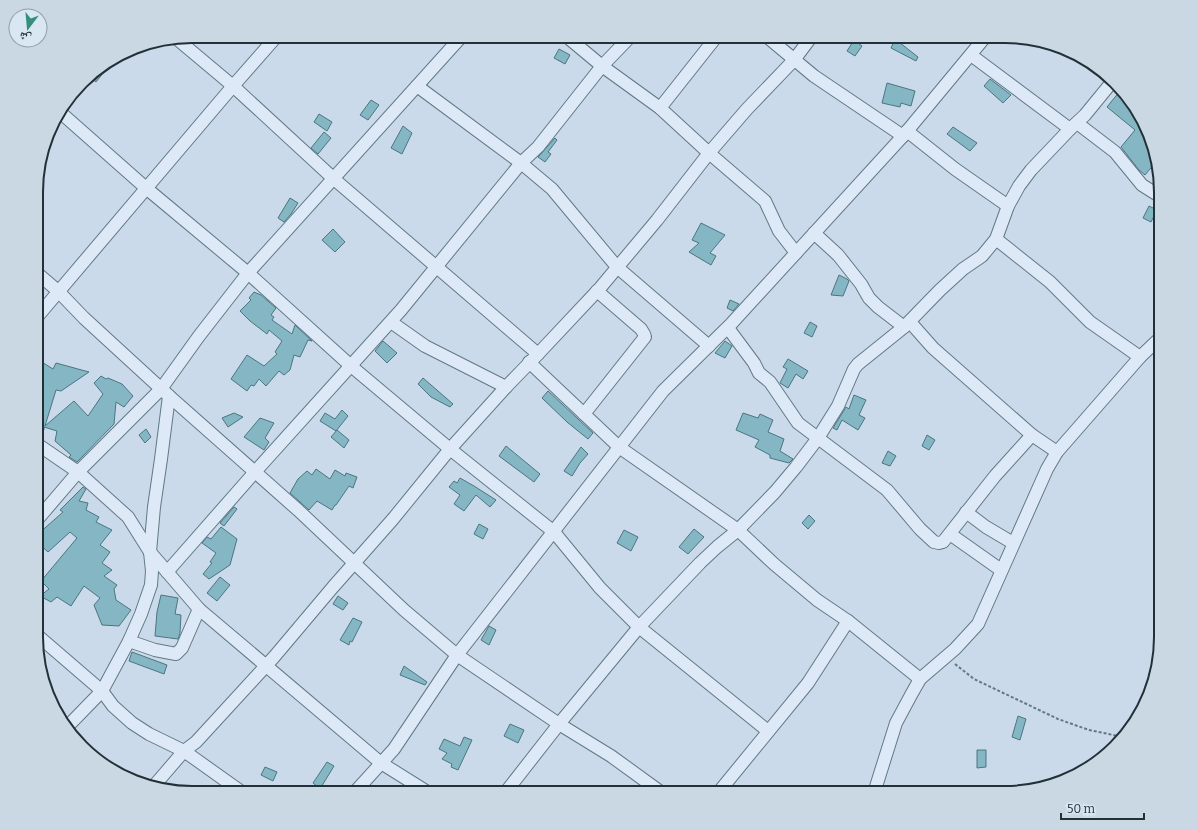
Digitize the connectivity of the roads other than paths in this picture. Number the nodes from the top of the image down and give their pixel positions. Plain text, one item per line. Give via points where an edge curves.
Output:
1 (182, 43) edge
2 (271, 43) edge
3 (456, 43) edge
4 (574, 43) edge
5 (624, 43) edge
6 (711, 43) edge
7 (774, 43) edge
8 (807, 43) edge
9 (977, 43) edge
10 (971, 55) junction
11 (794, 60) junction
12 (602, 66) junction
13 (233, 86) junction
14 (417, 86) junction
15 (1109, 86) edge
16 (660, 108) junction
17 (64, 115) edge
18 (1073, 126) junction
19 (905, 133) junction
20 (709, 153) junction
21 (521, 163) junction
22 (334, 179) junction
23 (146, 188) junction
24 (1154, 193) edge
25 (1008, 206) junction
26 (814, 233) junction
27 (996, 238) junction
28 (796, 253) junction
29 (616, 267) junction
30 (437, 268) junction
31 (248, 273) junction
32 (43, 278) edge
33 (58, 291) junction
34 (597, 291) junction
35 (43, 310) edge
36 (391, 322) junction
37 (907, 325) junction
38 (728, 328) junction
39 (1154, 344) edge
40 (709, 346) junction
41 (1140, 357) junction
42 (534, 358) junction
43 (351, 366) junction
44 (506, 387) junction
45 (165, 392) junction
46 (584, 414) junction
47 (1032, 435) junction
48 (818, 438) junction
49 (619, 447) junction
50 (43, 448) edge
51 (450, 449) junction
52 (1057, 452) junction
53 (78, 472) junction
54 (254, 473) junction
55 (966, 512) junction
56 (43, 513) edge
57 (738, 530) junction
58 (554, 532) junction
59 (950, 534) junction
60 (1014, 543) junction
61 (150, 552) junction
62 (355, 563) junction
63 (1001, 570) junction
64 (167, 572) junction
65 (199, 609) junction
66 (848, 621) junction
67 (639, 627) junction
68 (43, 640) edge
69 (129, 641) junction
70 (457, 655) junction
71 (266, 665) junction
72 (920, 679) junction
73 (102, 691) junction
74 (71, 723) edge
75 (559, 724) junction
76 (768, 731) junction
77 (184, 751) junction
78 (381, 763) junction
79 (157, 782) edge
80 (233, 786) edge
81 (360, 786) edge
82 (418, 786) edge
83 (510, 786) edge
84 (652, 786) edge
85 (724, 786) edge
86 (876, 786) edge

1 - 13 street
2 - 13 street
3 - 14 street
4 - 12 street
5 - 12 street
6 - 16 street
7 - 11 street
8 - 11 street
9 - 10 street
10 - 18 street
10 - 19 street
11 - 19 street via 814,76
11 - 20 street
12 - 16 street
12 - 21 street via 538,147
13 - 22 street
13 - 23 street
14 - 21 street
14 - 22 street
15 - 18 street via 1085,116
16 - 20 street
17 - 23 street
18 - 24 street via 1115,152 1142,185
18 - 25 street via 1031,170
19 - 25 street
19 - 26 street
20 - 28 street via 766,201 780,231
20 - 29 street via 657,220
21 - 29 street via 558,195
21 - 30 street
22 - 30 street
22 - 31 street
23 - 31 street
23 - 33 street
25 - 27 street
26 - 28 street
26 - 37 street via 838,255 878,307
27 - 37 street via 978,260 963,269 940,290
27 - 41 street via 1050,282 1090,322
28 - 38 street
29 - 34 street
29 - 40 street
30 - 36 street
30 - 42 street
31 - 43 street
31 - 45 street via 199,336
32 - 33 street
33 - 35 street
33 - 45 street
34 - 42 street
34 - 46 street via 641,329 645,337
36 - 43 street
36 - 44 street via 425,346
37 - 47 street
37 - 48 street via 854,369 842,398
38 - 40 street
38 - 48 street via 798,423
39 - 41 street
40 - 49 street via 663,391
41 - 52 street
42 - 44 street
42 - 46 street
43 - 51 street
43 - 54 street
44 - 51 street
45 - 53 street
45 - 54 street
45 - 61 street via 162,459
46 - 49 street
47 - 52 street
47 - 55 street
48 - 57 street via 775,492
48 - 59 street via 887,490 934,542 943,542
49 - 57 street
49 - 58 street
50 - 53 street
51 - 58 street
51 - 62 street
52 - 60 street
53 - 56 street
53 - 61 street via 128,517
54 - 62 street
54 - 64 street
55 - 59 street
55 - 60 street
57 - 66 street via 817,600
57 - 67 street via 700,563
58 - 67 street via 600,588
58 - 70 street
59 - 63 street
60 - 63 street
61 - 64 street
61 - 69 street via 151,585
62 - 70 street via 404,610
62 - 71 street
63 - 72 street via 978,624 955,649
64 - 65 street
65 - 69 street via 182,648 176,654 154,650
65 - 71 street
66 - 72 street
66 - 76 street via 808,683
67 - 75 street
67 - 76 street
68 - 73 street
69 - 73 street
70 - 75 street
70 - 78 street via 394,749
71 - 77 street via 196,742
71 - 78 street
72 - 86 street via 896,723
73 - 74 street
73 - 77 street via 113,706 132,723
75 - 83 street
75 - 84 street via 611,756
76 - 85 street
77 - 79 street
77 - 80 street
78 - 81 street
78 - 82 street

